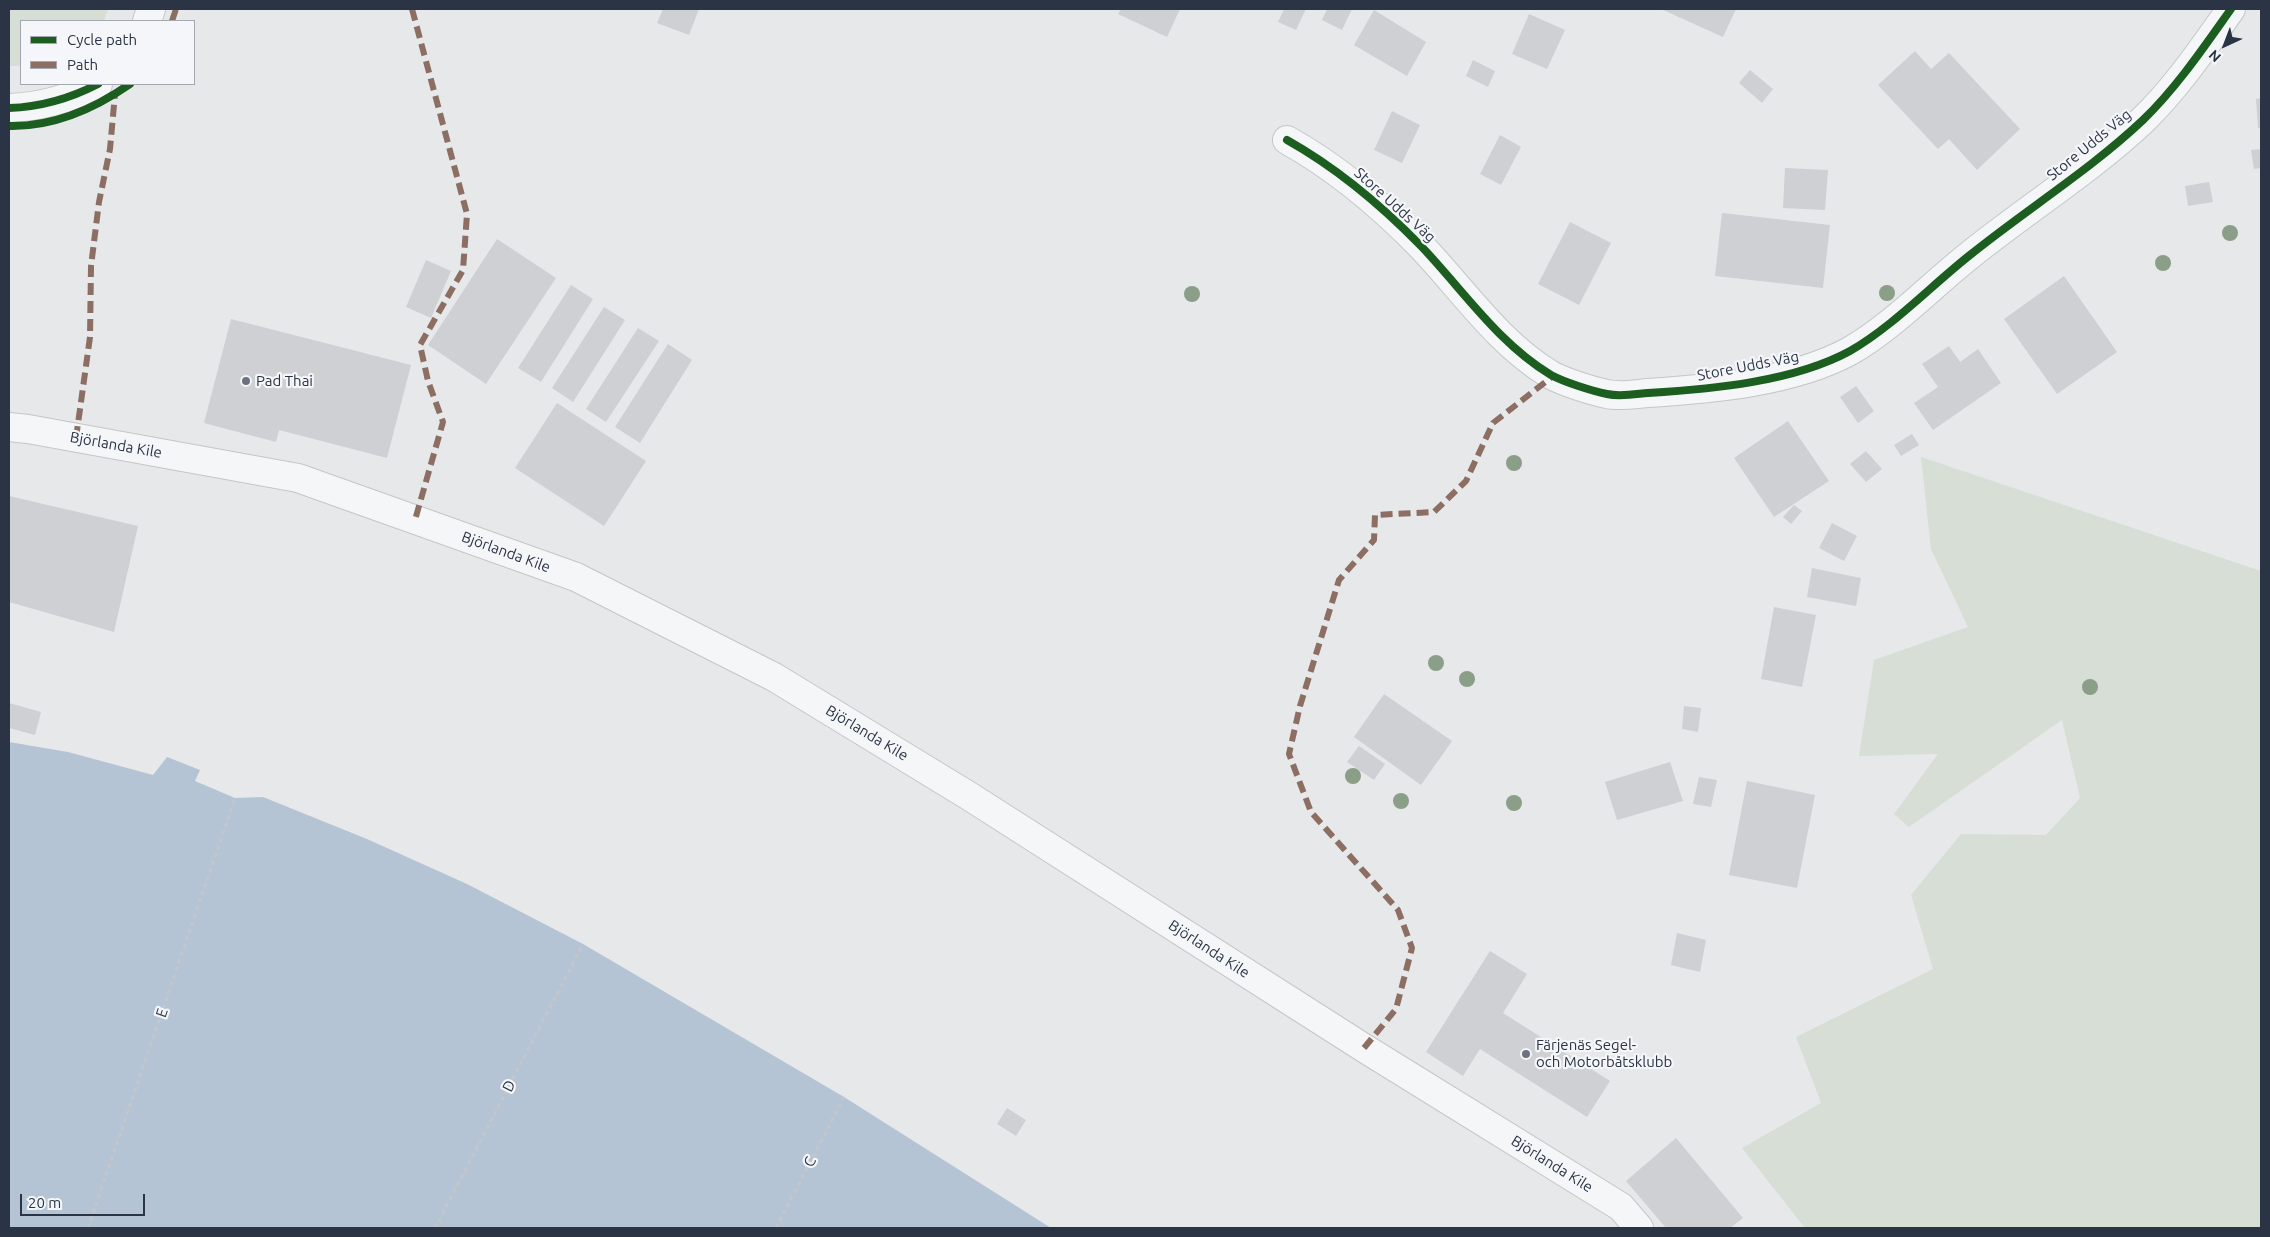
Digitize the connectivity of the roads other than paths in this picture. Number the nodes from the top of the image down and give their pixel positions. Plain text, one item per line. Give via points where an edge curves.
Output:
1 (2231, 9) edge
2 (96, 85) edge
3 (9, 108) edge
4 (1287, 140) dead end
5 (9, 427) edge
6 (1639, 1228) edge

1 - 4 street, Store Udds Väg via 2184,75 2138,124 2099,159 1850,350 1800,373 1695,390 1609,395 1553,376 1518,350 1485,319 1422,247 1374,202 1311,154
2 - 3 street via 64,100
5 - 6 street, Björlanda Kile via 298,478 576,577 774,677 969,796 1364,1048 1621,1206

